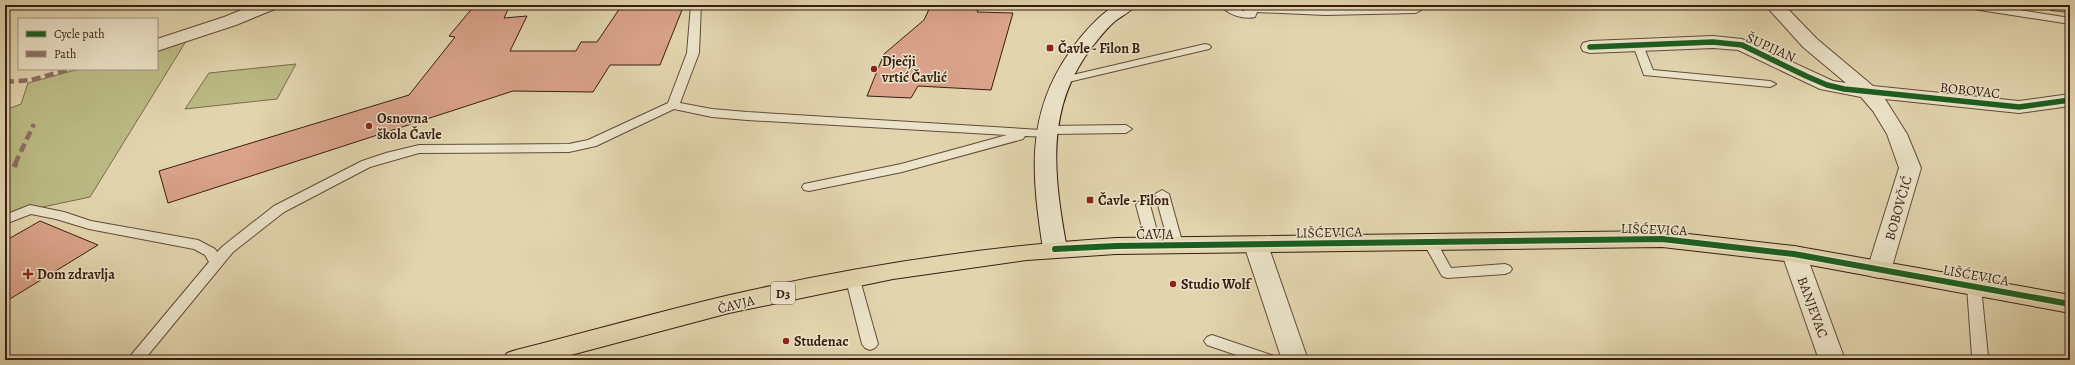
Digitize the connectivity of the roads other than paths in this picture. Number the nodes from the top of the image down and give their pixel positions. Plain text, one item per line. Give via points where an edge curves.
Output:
1 (269, 5) edge
2 (696, 5) edge
3 (1127, 5) edge
4 (1225, 5) edge
5 (1774, 5) edge
6 (1968, 5) edge
7 (2050, 5) edge
8 (2070, 9) edge
9 (1416, 10) dead end
10 (1244, 14) junction
11 (1363, 20) dead end
12 (2070, 21) edge
13 (158, 45) edge
14 (1638, 45) junction
15 (1205, 47) dead end
16 (1590, 47) dead end
17 (1064, 80) junction
18 (1770, 84) dead end
19 (1867, 92) junction
20 (2070, 100) edge
21 (673, 105) junction
22 (1126, 130) dead end
23 (1041, 132) junction
24 (809, 187) dead end
25 (1162, 194) dead end
26 (1143, 205) dead end
27 (5, 220) edge
28 (1430, 242) junction
29 (1256, 245) junction
30 (1165, 246) junction
31 (1055, 249) junction
32 (1794, 254) junction
33 (217, 262) junction
34 (1505, 269) dead end
35 (1879, 270) junction
36 (853, 280) junction
37 (1974, 287) junction
38 (2070, 304) edge
39 (1212, 341) dead end
40 (870, 344) dead end
41 (1980, 356) dead end
42 (525, 359) edge
43 (135, 360) edge
44 (1268, 360) edge
45 (1295, 360) edge
46 (1832, 360) edge

1 - 13 street
2 - 21 lane via 693,53
3 - 17 street via 1105,22 1080,51
4 - 10 lane
5 - 19 street, BOBOVČIĆ via 1810,43
6 - 12 lane
7 - 8 lane
9 - 10 lane via 1325,12 1255,9
10 - 11 lane
14 - 16 street, ŠUPIJAN
14 - 18 lane via 1648,73
14 - 19 street, ŠUPIJAN via 1713,42 1742,45 1826,85
15 - 17 lane
17 - 23 street
19 - 20 street, BOBOVAC via 2019,107
19 - 35 street, BOBOVČIĆ via 1882,108 1897,134 1910,168
21 - 23 lane via 712,113 747,116
21 - 33 lane via 592,143 569,148 419,149 366,164 279,209 228,248
22 - 23 lane
23 - 24 lane via 902,168
23 - 31 street
25 - 30 lane
26 - 30 lane
27 - 33 lane via 30,209 89,225 198,245 210,252
28 - 29 main road, LIŠĆEVICA / D3
28 - 32 main road, LIŠĆEVICA / D3 via 1662,239
28 - 34 lane via 1447,273
29 - 30 main road, ČAVJA / D3
29 - 45 street
30 - 31 main road, ČAVJA / D3
31 - 36 main road, ČAVJA / D3 via 978,258
32 - 35 main road, LIŠĆEVICA / D3
32 - 46 street, BANJEVAC
33 - 43 lane
35 - 37 main road, LIŠĆEVICA / D3
36 - 40 lane
36 - 42 main road, ČAVJA / D3 via 760,297
37 - 38 main road, LIŠĆEVICA / D3
37 - 41 lane
39 - 44 lane

